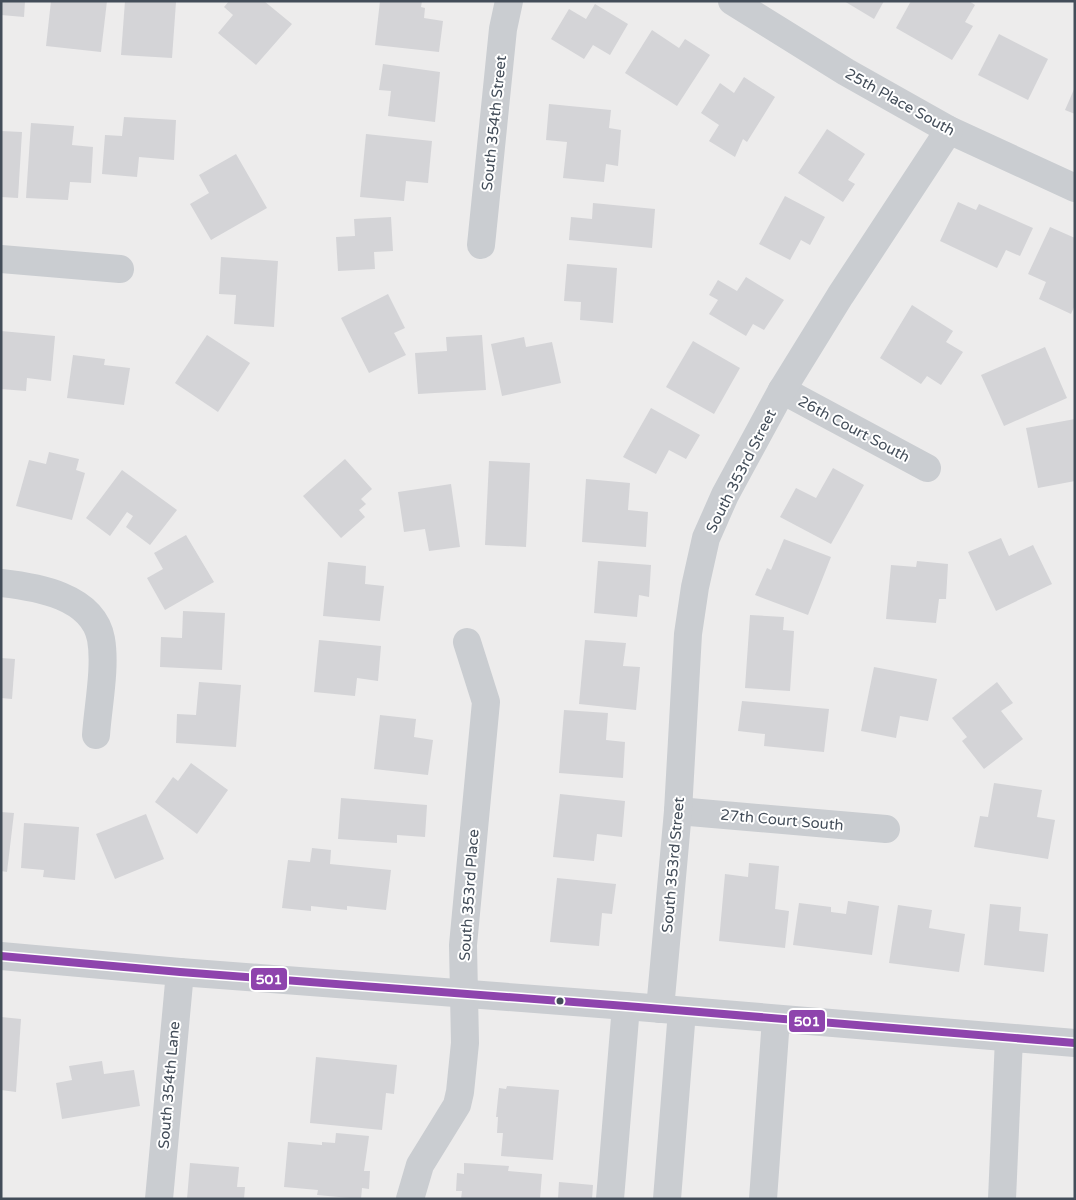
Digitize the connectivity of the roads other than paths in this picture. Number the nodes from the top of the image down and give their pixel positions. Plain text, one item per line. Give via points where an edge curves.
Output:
1 (509, 1) edge
2 (732, 1) edge
3 (948, 130) junction
4 (1075, 188) edge
5 (481, 245) dead end
6 (1, 259) edge
7 (120, 269) dead end
8 (782, 390) junction
9 (927, 468) dead end
10 (1, 583) edge
11 (467, 642) dead end
12 (96, 735) dead end
13 (678, 811) junction
14 (886, 829) dead end
15 (1, 956) edge
16 (180, 972) junction
17 (464, 994) junction
18 (626, 1006) junction
19 (671, 1010) junction
20 (776, 1019) junction
21 (1009, 1038) junction
22 (1075, 1043) edge
23 (159, 1199) edge
24 (410, 1199) edge
25 (610, 1199) edge
26 (667, 1199) edge
27 (763, 1199) edge
28 (1002, 1199) edge

1 - 5 street, South 354th Street via 503,29
2 - 3 street, 25th Place South via 846,72
3 - 4 street, 25th Place South
3 - 8 street, South 353rd Street
6 - 7 street
8 - 9 street, 26th Court South
8 - 13 street, South 353rd Street via 725,495 706,538 688,634
10 - 12 street via 60,596 84,610 92,619 99,633 102,651
11 - 17 street, South 353rd Place via 486,702 463,944
13 - 14 street, 27th Court South
13 - 19 street, South 353rd Street
15 - 16 street
16 - 17 street
16 - 23 street, South 354th Lane
17 - 18 street
17 - 24 street, South 353rd Place via 465,1043 457,1105 420,1164
18 - 19 street
18 - 25 street
19 - 20 street
19 - 26 street, South 353rd Street
20 - 21 street
20 - 27 street
21 - 22 street
21 - 28 street

